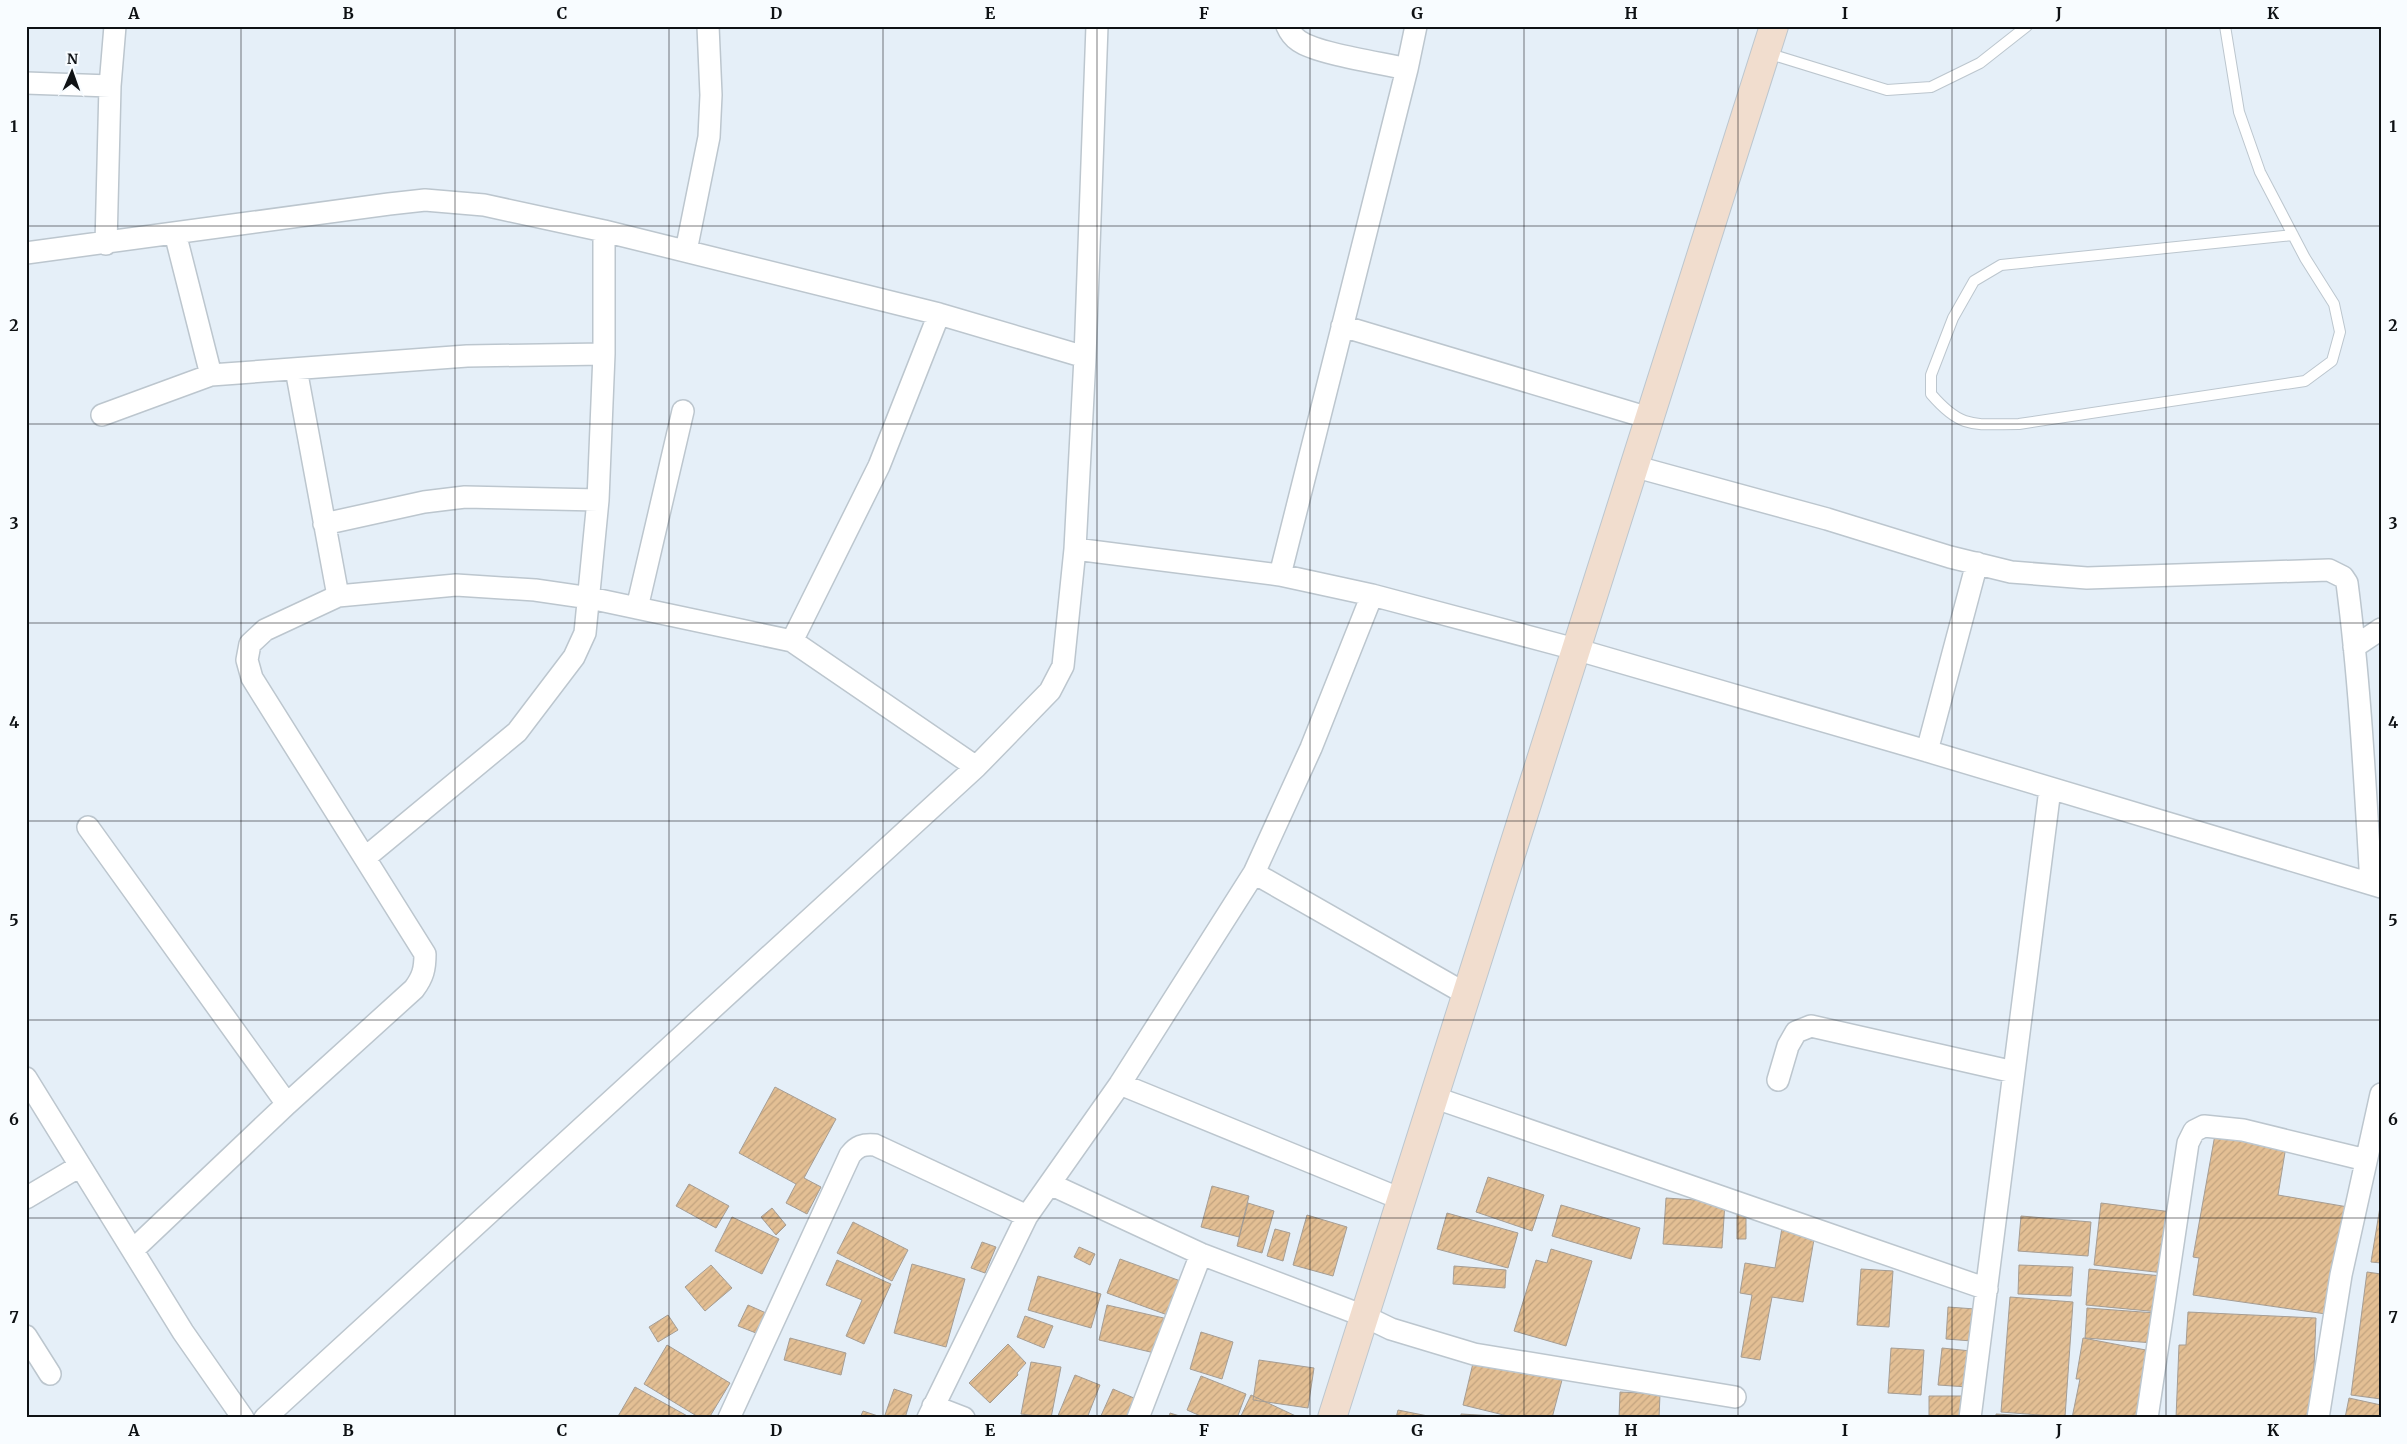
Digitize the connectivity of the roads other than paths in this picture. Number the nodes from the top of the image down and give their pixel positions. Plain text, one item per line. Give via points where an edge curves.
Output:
1 (114, 26) edge
2 (708, 26) edge
3 (1097, 26) edge
4 (1287, 26) edge
5 (1416, 26) edge
6 (1774, 26) edge
7 (2027, 26) edge
8 (2225, 26) edge
9 (1766, 53) junction
10 (1407, 69) junction
11 (26, 83) edge
12 (110, 86) junction
13 (604, 231) junction
14 (175, 233) junction
15 (2293, 236) junction
16 (106, 244) junction
17 (686, 251) junction
18 (26, 253) edge
19 (939, 314) junction
20 (1342, 326) junction
21 (604, 354) junction
22 (1085, 357) junction
23 (296, 369) junction
24 (210, 375) junction
25 (683, 411) dead end
26 (102, 415) dead end
27 (1649, 418) junction
28 (1633, 466) junction
29 (598, 500) junction
30 (324, 524) junction
31 (1075, 549) junction
32 (1977, 563) junction
33 (1280, 575) junction
34 (1372, 595) junction
35 (338, 596) junction
36 (590, 598) junction
37 (637, 608) junction
38 (2381, 628) edge
39 (792, 641) junction
40 (2354, 647) junction
41 (1575, 649) junction
42 (1927, 751) junction
43 (976, 767) junction
44 (2050, 789) junction
45 (88, 828) dead end
46 (366, 857) junction
47 (1254, 873) junction
48 (2376, 886) edge
49 (1466, 994) junction
50 (2014, 1072) junction
51 (26, 1078) edge
52 (1778, 1080) dead end
53 (1120, 1084) junction
54 (2381, 1094) edge
55 (1433, 1096) junction
56 (287, 1104) junction
57 (2366, 1160) junction
58 (80, 1166) junction
59 (1050, 1184) junction
60 (26, 1198) edge
61 (1401, 1199) junction
62 (1027, 1216) junction
63 (133, 1250) junction
64 (1201, 1254) junction
65 (1987, 1289) junction
66 (1364, 1316) junction
67 (26, 1336) edge
68 (50, 1374) dead end
69 (1736, 1397) dead end
70 (931, 1412) edge
71 (243, 1418) edge
72 (264, 1418) edge
73 (729, 1418) edge
74 (964, 1418) edge
75 (1138, 1418) edge
76 (1332, 1418) edge
77 (1970, 1418) edge
78 (2147, 1418) edge
79 (2318, 1418) edge

1 - 12 street
2 - 17 street via 711,95 708,137
3 - 22 street
4 - 10 street via 1301,42
5 - 10 street
6 - 9 main road
7 - 9 lane via 1980,63 1931,87 1888,90
8 - 15 lane via 2239,112 2260,172
9 - 27 main road
10 - 20 street
11 - 12 street
12 - 16 street
13 - 14 street via 484,205 425,200
13 - 17 street
13 - 21 street
14 - 16 street
14 - 24 street
15 - 15 lane via 2334,304 2340,332 2332,361 2306,380 2019,424 1970,424 1948,414 1931,394 1932,375 1953,318 1974,281 2000,265
16 - 18 street
17 - 19 street
19 - 22 street
19 - 39 street via 879,466
20 - 27 street
20 - 33 street
21 - 23 street via 467,356
21 - 29 street
22 - 31 street
23 - 24 street
23 - 30 street
24 - 26 street
25 - 37 street
27 - 28 main road
28 - 32 street
28 - 41 main road
29 - 30 street via 465,497 424,502
29 - 36 street
30 - 35 street
31 - 33 street
31 - 43 street via 1063,666 1050,691
32 - 40 street via 2011,572 2087,578 2330,570 2347,583
32 - 42 street
33 - 34 street
34 - 41 street
34 - 47 street via 1311,748
35 - 36 street via 456,585 535,590
35 - 46 street via 265,630 250,644 247,660 252,678
36 - 37 street
36 - 46 street via 585,633 574,657 516,732
37 - 39 street
38 - 40 street
39 - 43 street
40 - 48 street
41 - 42 street
41 - 49 main road
42 - 44 street
43 - 72 street
44 - 48 street
44 - 50 street
45 - 56 street
46 - 56 street via 425,954 425,969 414,989
47 - 49 street
47 - 53 street
49 - 55 main road
50 - 52 street via 1811,1026 1796,1032 1788,1046
50 - 65 street
51 - 58 street
53 - 59 street
53 - 61 street
54 - 57 street
55 - 61 main road
55 - 65 street
56 - 63 street
57 - 78 street via 2243,1130 2204,1126 2194,1131 2188,1143
57 - 79 street via 2340,1275
58 - 60 street
58 - 63 street
59 - 62 street
59 - 64 street
61 - 66 main road
62 - 70 street
62 - 73 street via 874,1145 855,1148
63 - 71 street via 183,1332
64 - 66 street
64 - 75 street
65 - 77 street
66 - 69 street via 1391,1329 1474,1354
66 - 76 main road
67 - 68 street
70 - 74 street

